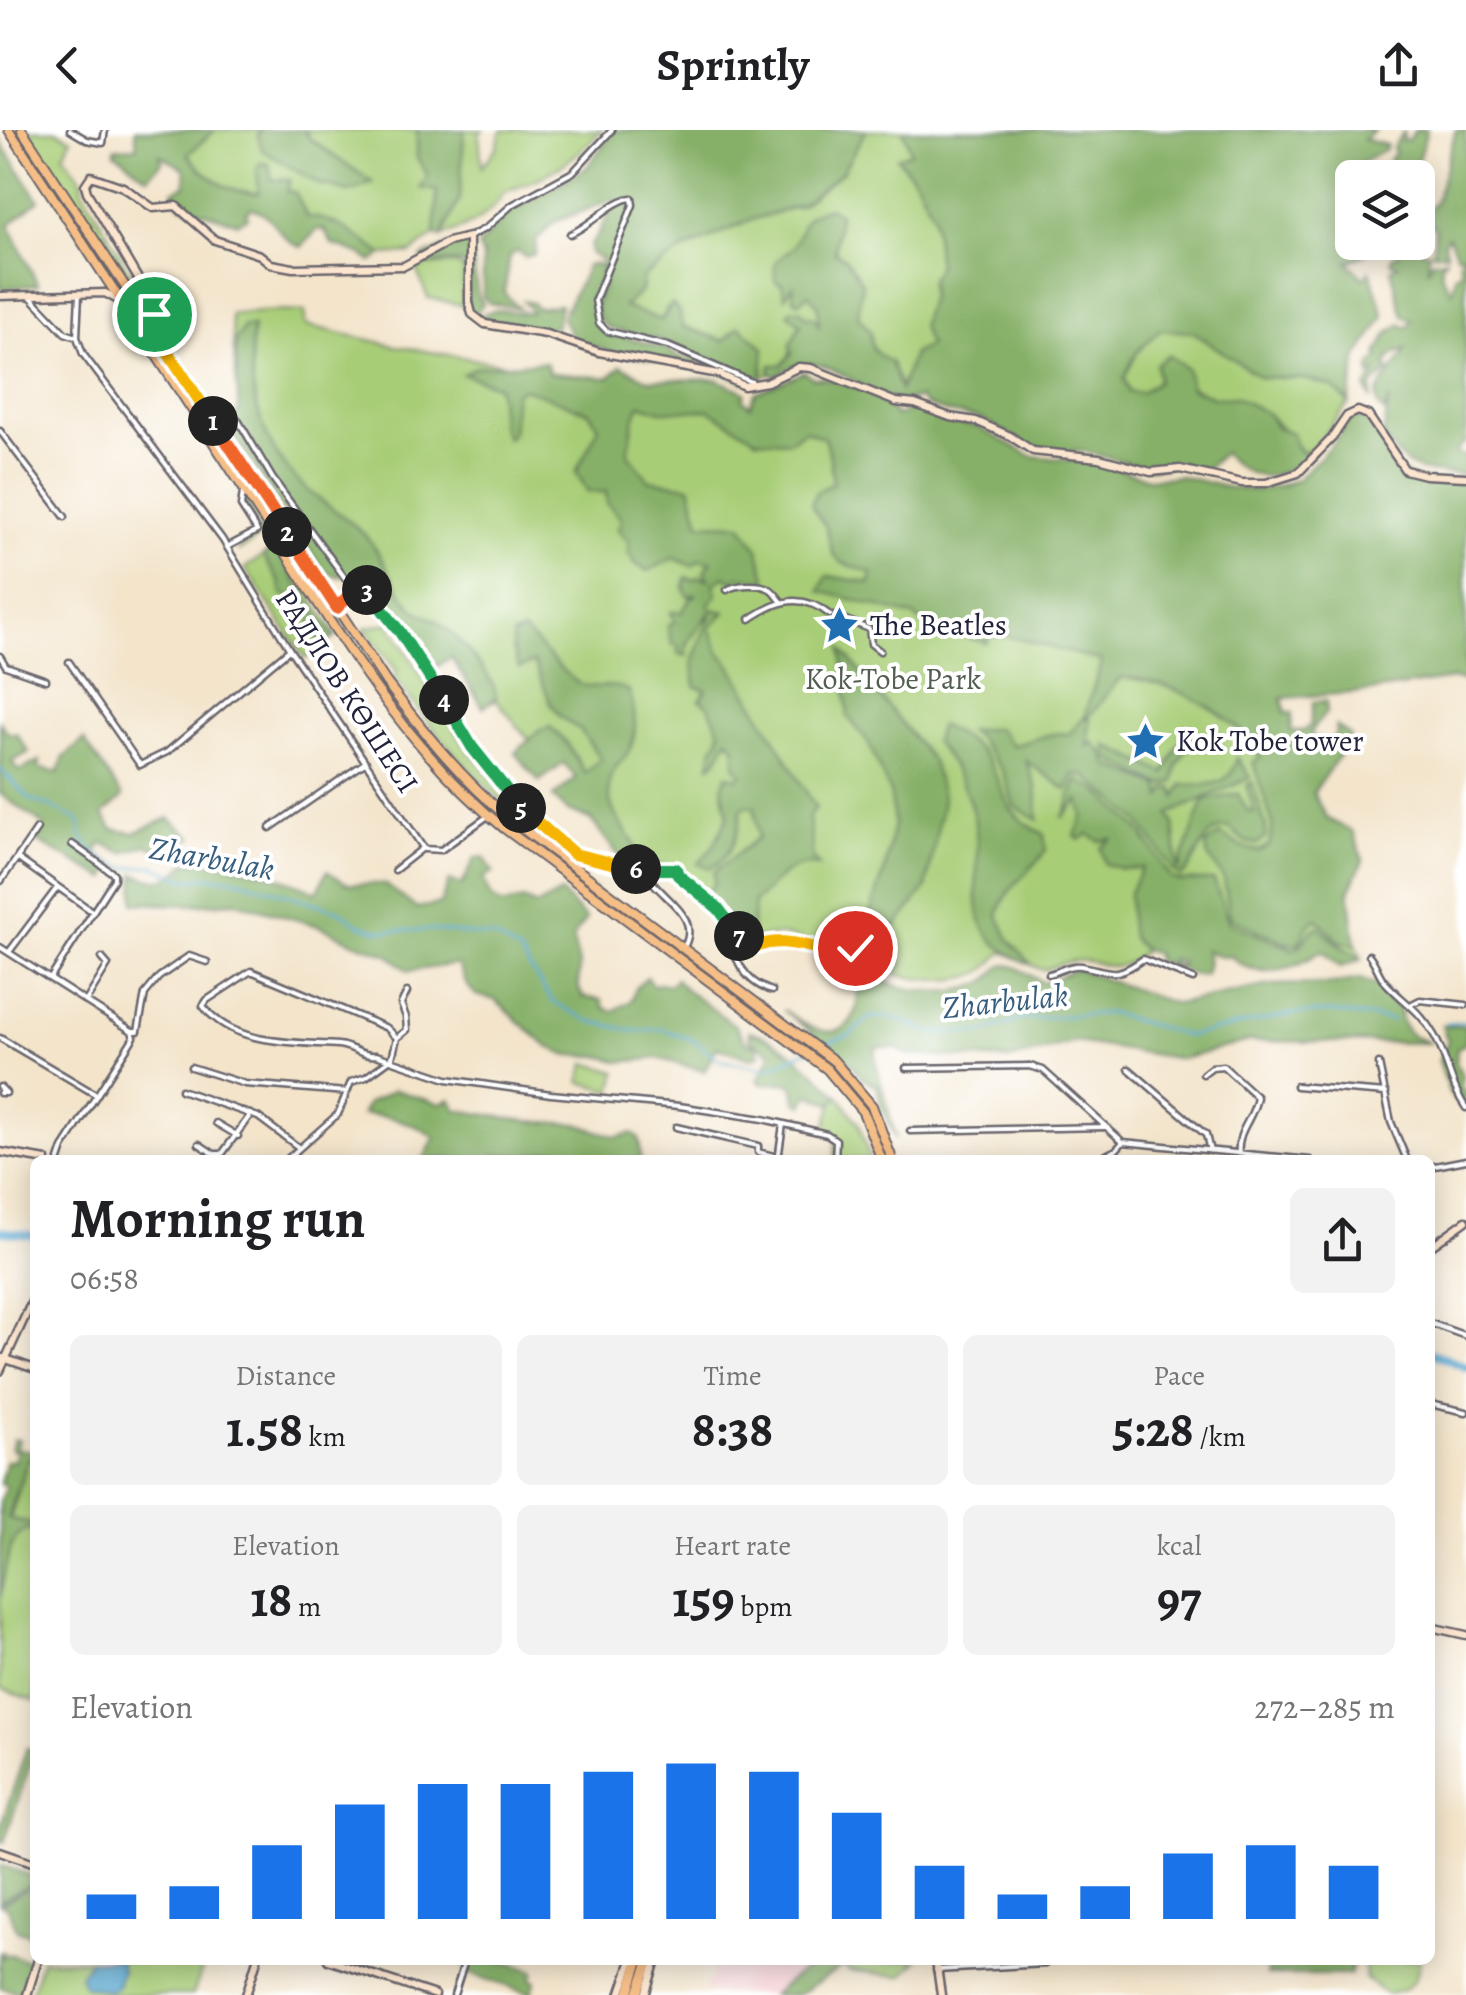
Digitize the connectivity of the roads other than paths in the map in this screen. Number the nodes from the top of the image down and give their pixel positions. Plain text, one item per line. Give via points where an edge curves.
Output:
1 (9, 130) edge
2 (22, 130) edge
3 (70, 130) edge
4 (105, 130) edge
5 (612, 130) edge
6 (570, 234) dead end
7 (469, 237) junction
8 (104, 274) junction
9 (93, 293) junction
10 (79, 294) junction
11 (29, 295) junction
12 (0, 296) edge
13 (122, 302) junction
14 (145, 318) junction
15 (77, 338) junction
16 (756, 385) junction
17 (238, 420) dead end
18 (0, 431) edge
19 (1466, 477) edge
20 (243, 487) junction
21 (65, 518) dead end
22 (227, 547) junction
23 (353, 589) junction
24 (727, 590) dead end
25 (782, 602) junction
26 (337, 608) junction
27 (750, 620) dead end
28 (290, 650) junction
29 (880, 652) dead end
30 (0, 656) edge
31 (69, 662) dead end
32 (46, 680) dead end
33 (366, 762) junction
34 (488, 816) junction
35 (270, 828) dead end
36 (37, 829) dead end
37 (72, 844) dead end
38 (424, 848) junction
39 (17, 858) junction
40 (395, 870) dead end
41 (645, 870) junction
42 (1, 880) edge
43 (58, 886) junction
44 (93, 912) junction
45 (724, 918) junction
46 (0, 947) edge
47 (855, 948) dead end
48 (683, 949) junction
49 (9, 952) junction
50 (1369, 954) dead end
51 (102, 958) dead end
52 (207, 962) dead end
53 (1049, 974) dead end
54 (50, 978) junction
55 (1193, 979) dead end
56 (772, 991) dead end
57 (408, 992) dead end
58 (86, 1000) junction
59 (1412, 1004) junction
60 (1466, 1005) edge
61 (132, 1031) junction
62 (0, 1038) edge
63 (397, 1038) junction
64 (389, 1060) junction
65 (1379, 1064) dead end
66 (190, 1068) dead end
67 (906, 1068) dead end
68 (1130, 1069) dead end
69 (1203, 1074) dead end
70 (1296, 1086) dead end
71 (181, 1090) dead end
72 (347, 1092) junction
73 (1386, 1093) junction
74 (96, 1095) junction
75 (1466, 1108) edge
76 (252, 1114) junction
77 (216, 1123) dead end
78 (783, 1124) junction
79 (676, 1127) dead end
80 (1105, 1128) junction
81 (910, 1131) dead end
82 (238, 1136) junction
83 (1123, 1142) junction
84 (199, 1144) dead end
85 (298, 1147) junction
86 (1210, 1150) junction
87 (0, 1152) edge
88 (61, 1155) edge
89 (216, 1155) edge
90 (219, 1155) edge
91 (291, 1155) edge
92 (768, 1155) edge
93 (778, 1155) edge
94 (836, 1155) edge
95 (880, 1155) edge
96 (891, 1155) edge
97 (1106, 1155) edge
98 (1236, 1155) edge
99 (1241, 1155) edge
100 (1405, 1155) edge
101 (30, 1157) edge
102 (1466, 1160) edge
103 (1435, 1166) edge
104 (1466, 1221) edge
105 (1435, 1243) edge
106 (30, 1304) edge
107 (1435, 1325) edge
108 (1466, 1336) edge
109 (1, 1359) edge
110 (30, 1368) edge
111 (0, 1371) edge
112 (1435, 1405) edge
113 (1466, 1412) edge
114 (1435, 1628) edge
115 (1466, 1635) edge
116 (0, 1852) edge
117 (30, 1861) edge
118 (36, 1965) edge
119 (255, 1965) edge
120 (343, 1965) edge
121 (463, 1965) edge
122 (630, 1965) edge
123 (638, 1965) edge
124 (647, 1965) edge
125 (654, 1965) edge
126 (936, 1965) edge
127 (986, 1965) edge
128 (936, 1970) junction
129 (27, 1995) edge
130 (246, 1995) edge
131 (435, 1995) edge
132 (454, 1995) edge
133 (620, 1995) edge
134 (628, 1995) edge
135 (637, 1995) edge
136 (645, 1995) edge
137 (938, 1995) edge

1 - 8 main road
2 - 14 main road
3 - 4 street via 103,143
5 - 7 street via 573,172 512,204
6 - 16 street via 632,198 595,300 599,323
7 - 14 street via 404,266 280,267 215,240 176,206 153,208 91,176 87,192 157,311
7 - 16 street via 469,302 485,324
8 - 9 street via 103,286
8 - 13 main road
9 - 10 street
9 - 13 street
10 - 11 street
10 - 15 street
11 - 12 street
11 - 15 street, РАДЛОВ КӨШЕСІ
13 - 20 main road
14 - 26 main road
15 - 22 street, РАДЛОВ КӨШЕСІ
16 - 19 street via 810,368 896,402 976,421 1033,451 1242,483 1298,472 1358,411 1376,425 1405,470
17 - 23 street via 272,479
18 - 21 street
20 - 22 street via 241,506 257,531
20 - 34 main road via 422,748
22 - 28 street, РАДЛОВ КӨШЕСІ
23 - 26 street
23 - 41 street via 364,585 472,747 531,819 580,857
24 - 25 street via 737,584 760,587
25 - 27 street
25 - 29 street via 813,602 869,629
26 - 48 main road via 386,682 472,786
28 - 31 street via 167,752 140,766
28 - 33 street, РАДЛОВ КӨШЕСІ
30 - 32 street via 6,666
33 - 35 street
33 - 38 street, РАДЛОВ КӨШЕСІ
34 - 38 street via 440,850
34 - 95 main road via 814,1059 847,1090
36 - 39 street
37 - 44 street via 114,874
38 - 40 street
39 - 42 street
39 - 43 street
41 - 45 street via 676,869
41 - 48 street via 686,916
43 - 44 street
43 - 49 street
44 - 54 street
45 - 47 street via 758,946 792,941 831,952
45 - 56 street via 739,968
46 - 49 street
48 - 96 main road via 834,1061 879,1118
49 - 54 street
50 - 59 street via 1384,981
51 - 58 street via 108,965
52 - 61 street via 188,956 164,973 145,994 139,1028
53 - 55 street via 1075,966 1120,973 1142,959
54 - 58 street
57 - 63 street via 401,1004 406,1030
58 - 61 street
59 - 60 street
59 - 75 street via 1438,1041
61 - 74 street
62 - 74 street
63 - 64 street
63 - 64 street via 251,971 204,1006 238,1033 340,1045
64 - 72 street via 351,1082
64 - 78 street via 447,1079
65 - 73 street
66 - 72 street via 245,1084
67 - 80 street via 1037,1068
68 - 86 street via 1206,1136
69 - 99 street via 1224,1066 1257,1097 1238,1136
70 - 73 street
71 - 76 street
72 - 85 street via 338,1114
73 - 100 street
74 - 88 street
76 - 82 street
76 - 85 street
77 - 82 street
78 - 93 street
78 - 94 street via 832,1136
79 - 92 street via 758,1146
80 - 81 street
80 - 83 street
82 - 90 street
83 - 86 street
83 - 97 street
84 - 89 street
85 - 91 street
86 - 98 street
87 - 101 street
102 - 103 street
104 - 105 street
106 - 109 street
107 - 108 street
109 - 110 street
109 - 111 street
112 - 113 street
114 - 115 street
116 - 117 street
118 - 129 street
119 - 130 street
120 - 131 street
121 - 132 street
122 - 133 street
123 - 134 main road
124 - 135 main road
125 - 136 street
126 - 128 street
127 - 128 street
128 - 137 street

